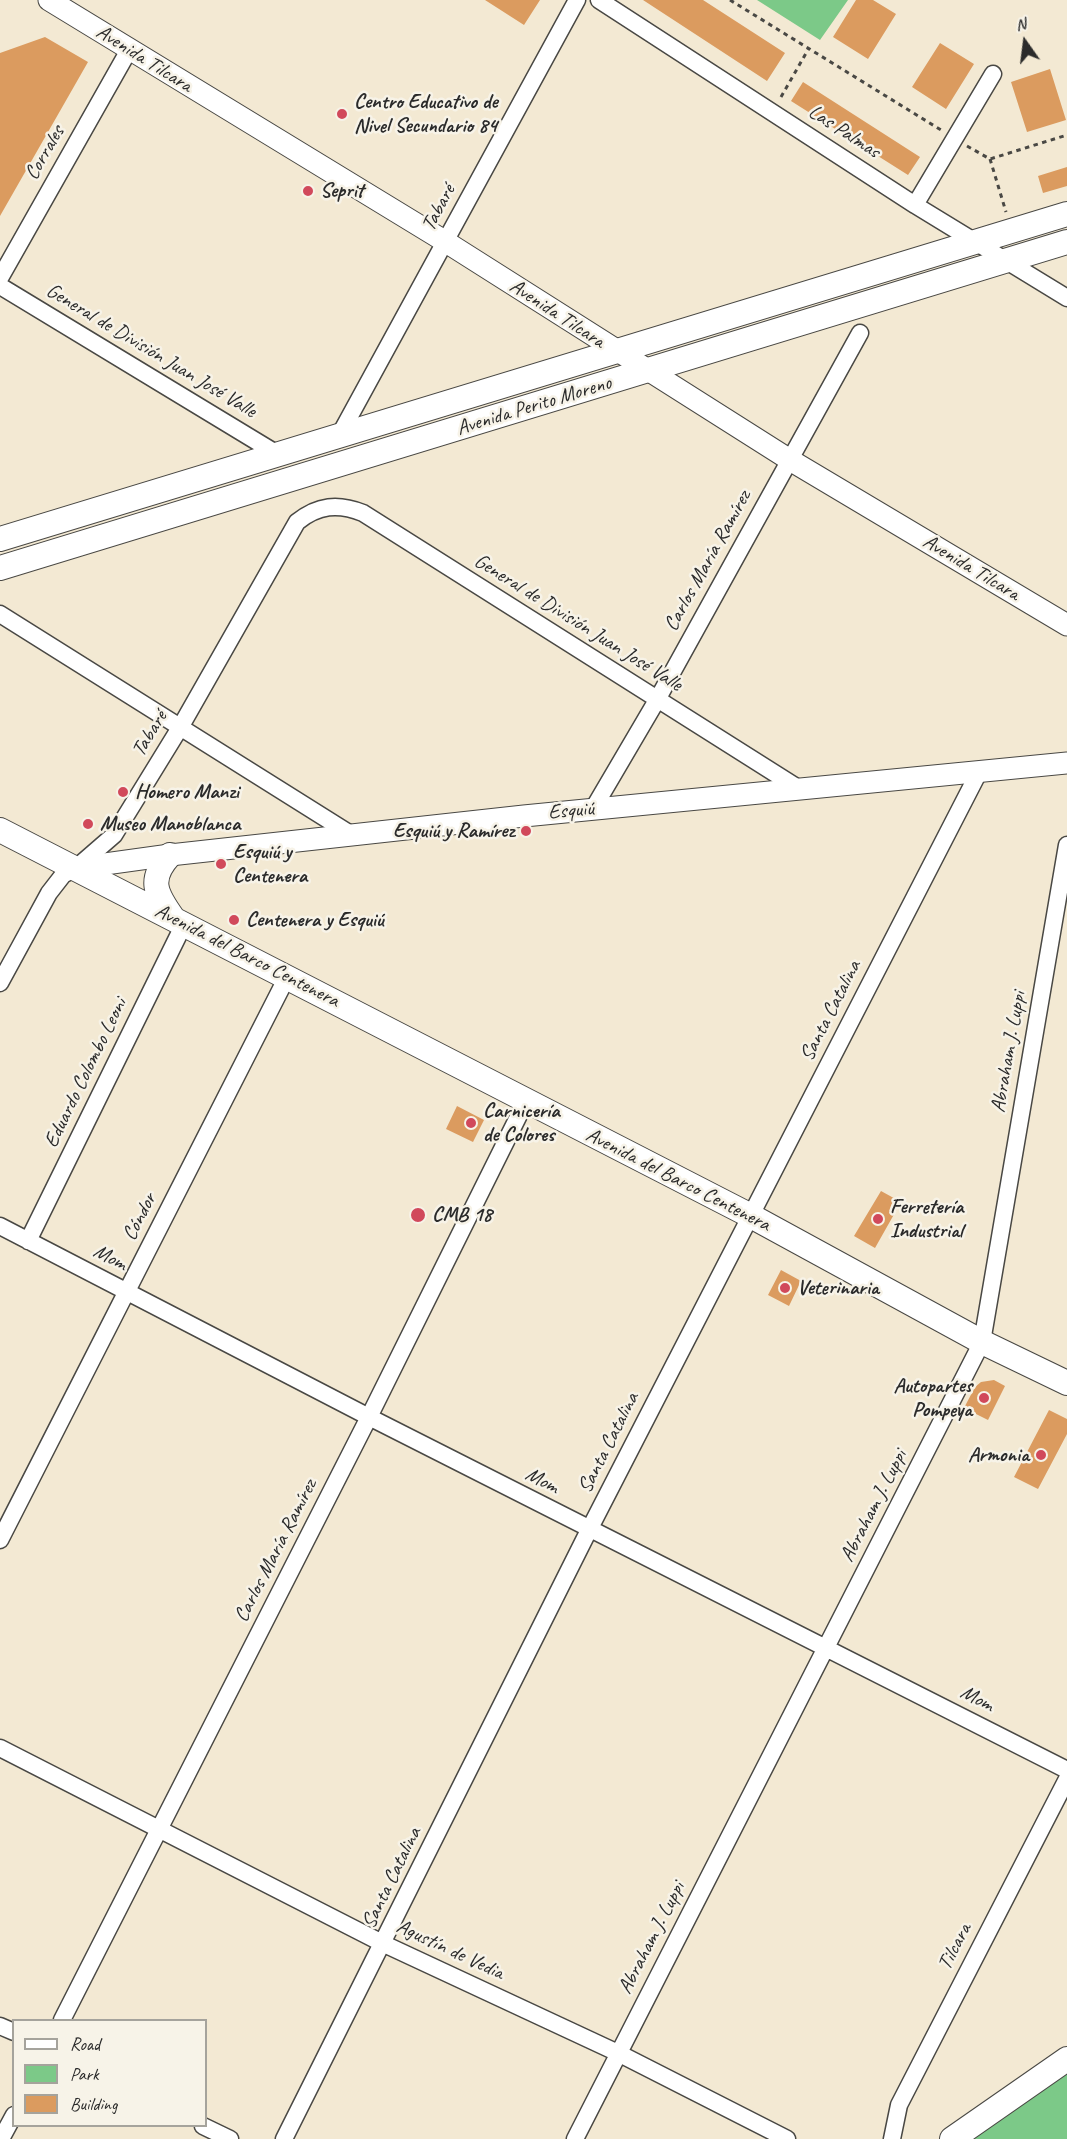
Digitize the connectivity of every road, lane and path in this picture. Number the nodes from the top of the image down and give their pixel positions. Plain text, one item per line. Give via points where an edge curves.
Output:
1 (49, 0) edge
2 (577, 0) edge
3 (599, 0) edge
4 (730, 0) edge
5 (809, 48) junction
6 (129, 50) junction
7 (993, 74) dead end
8 (772, 112) junction
9 (1067, 135) edge
10 (955, 138) junction
11 (990, 159) junction
12 (915, 205) junction
13 (1067, 214) edge
14 (1012, 231) junction
15 (976, 242) junction
16 (1067, 242) edge
17 (446, 243) junction
18 (1005, 261) junction
19 (0, 278) edge
20 (0, 286) edge
21 (1067, 298) edge
22 (860, 333) dead end
23 (615, 351) junction
24 (649, 371) junction
25 (339, 436) junction
26 (279, 455) junction
27 (790, 460) junction
28 (330, 506) joint
29 (0, 539) edge
30 (0, 568) edge
31 (0, 614) edge
32 (1067, 625) edge
33 (657, 700) junction
34 (181, 726) junction
35 (1067, 762) edge
36 (980, 770) junction
37 (798, 788) junction
38 (593, 810) junction
39 (0, 830) edge
40 (352, 835) junction
41 (1067, 845) edge
42 (170, 855) junction
43 (76, 868) junction
44 (178, 921) junction
45 (287, 977) junction
46 (0, 983) edge
47 (526, 1101) junction
48 (751, 1216) junction
49 (0, 1226) edge
50 (28, 1241) junction
51 (127, 1292) junction
52 (982, 1342) junction
53 (1067, 1383) edge
54 (369, 1417) junction
55 (589, 1530) junction
56 (0, 1540) edge
57 (827, 1648) junction
58 (0, 1748) edge
59 (1067, 1770) edge
60 (1067, 1779) edge
61 (159, 1831) junction
62 (384, 1944) junction
63 (63, 2019) edge
64 (618, 2053) junction
65 (1067, 2059) edge
66 (12, 2119) edge
67 (205, 2127) edge
68 (1, 2139) edge
69 (230, 2139) edge
70 (284, 2139) edge
71 (575, 2139) edge
72 (787, 2139) edge
73 (892, 2139) edge
74 (952, 2139) edge

1 - 6 street, Avenida Tilcara
2 - 17 street, Tabaré
3 - 8 street, Las Palmas
4 - 5 path
5 - 8 path
5 - 10 path
6 - 17 street, Avenida Tilcara
6 - 19 street, Corrales
7 - 10 street
8 - 12 street, Las Palmas
9 - 11 path
10 - 11 path
10 - 12 street
11 - 14 path
12 - 15 street, Las Palmas
13 - 14 main road, Avenida Perito Moreno
14 - 15 main road, Avenida Perito Moreno
15 - 18 street, Las Palmas
15 - 23 main road, Avenida Perito Moreno
16 - 18 main road, Avenida Perito Moreno
17 - 23 street, Avenida Tilcara
17 - 25 street, Tabaré
18 - 21 street, Las Palmas
18 - 24 main road, Avenida Perito Moreno
20 - 26 street, General de División Juan José Valle
22 - 27 street, Carlos María Ramírez
23 - 24 street, Avenida Tilcara
23 - 25 main road, Avenida Perito Moreno
24 - 27 street, Avenida Tilcara
24 - 30 main road, Avenida Perito Moreno
25 - 26 main road, Avenida Perito Moreno
26 - 29 main road, Avenida Perito Moreno
27 - 32 street, Avenida Tilcara
27 - 33 street, Carlos María Ramírez
28 - 33 street, General de División Juan José Valle via 363,513
28 - 34 street, Tabaré via 311,510 297,522
31 - 34 street
33 - 37 street, General de División Juan José Valle
33 - 38 street, Carlos María Ramírez
34 - 40 street
34 - 43 street, Tabaré via 114,835
35 - 36 street, Esquiú
36 - 37 street, Esquiú
36 - 48 street, Santa Catalina
37 - 38 street, Esquiú
38 - 40 street, Esquiú
39 - 43 main road, Avenida del Barco Centenera
40 - 42 street, Esquiú
41 - 52 street, Abraham J. Luppi
42 - 43 street, Esquiú
42 - 44 main road via 158,868 155,882 161,901
43 - 44 main road, Avenida del Barco Centenera
43 - 46 street, Tabaré via 63,875 49,893
44 - 45 main road, Avenida del Barco Centenera
44 - 50 street, Eduardo Colombo Leoni
45 - 47 main road, Avenida del Barco Centenera
45 - 51 street, Cóndor
47 - 48 main road, Avenida del Barco Centenera
47 - 54 street, Carlos María Ramírez
48 - 52 main road, Avenida del Barco Centenera
48 - 55 street, Santa Catalina
49 - 50 street, Mom
50 - 51 street, Mom
51 - 54 street, Mom
51 - 56 street, Cóndor
52 - 53 main road, Avenida del Barco Centenera
52 - 57 street, Abraham J. Luppi
54 - 55 street, Mom
54 - 61 street, Carlos María Ramírez
55 - 57 street, Mom
55 - 62 street, Santa Catalina
57 - 59 street, Mom
57 - 64 street, Abraham J. Luppi
58 - 61 street, Agustín de Vedia
60 - 73 street, Tilcara via 899,2105
61 - 62 street, Agustín de Vedia
61 - 63 street, Carlos María Ramírez
62 - 64 street, Agustín de Vedia
62 - 70 street, Santa Catalina
64 - 71 street, Abraham J. Luppi
64 - 72 street, Agustín de Vedia
65 - 74 main road
66 - 68 street
67 - 69 street

